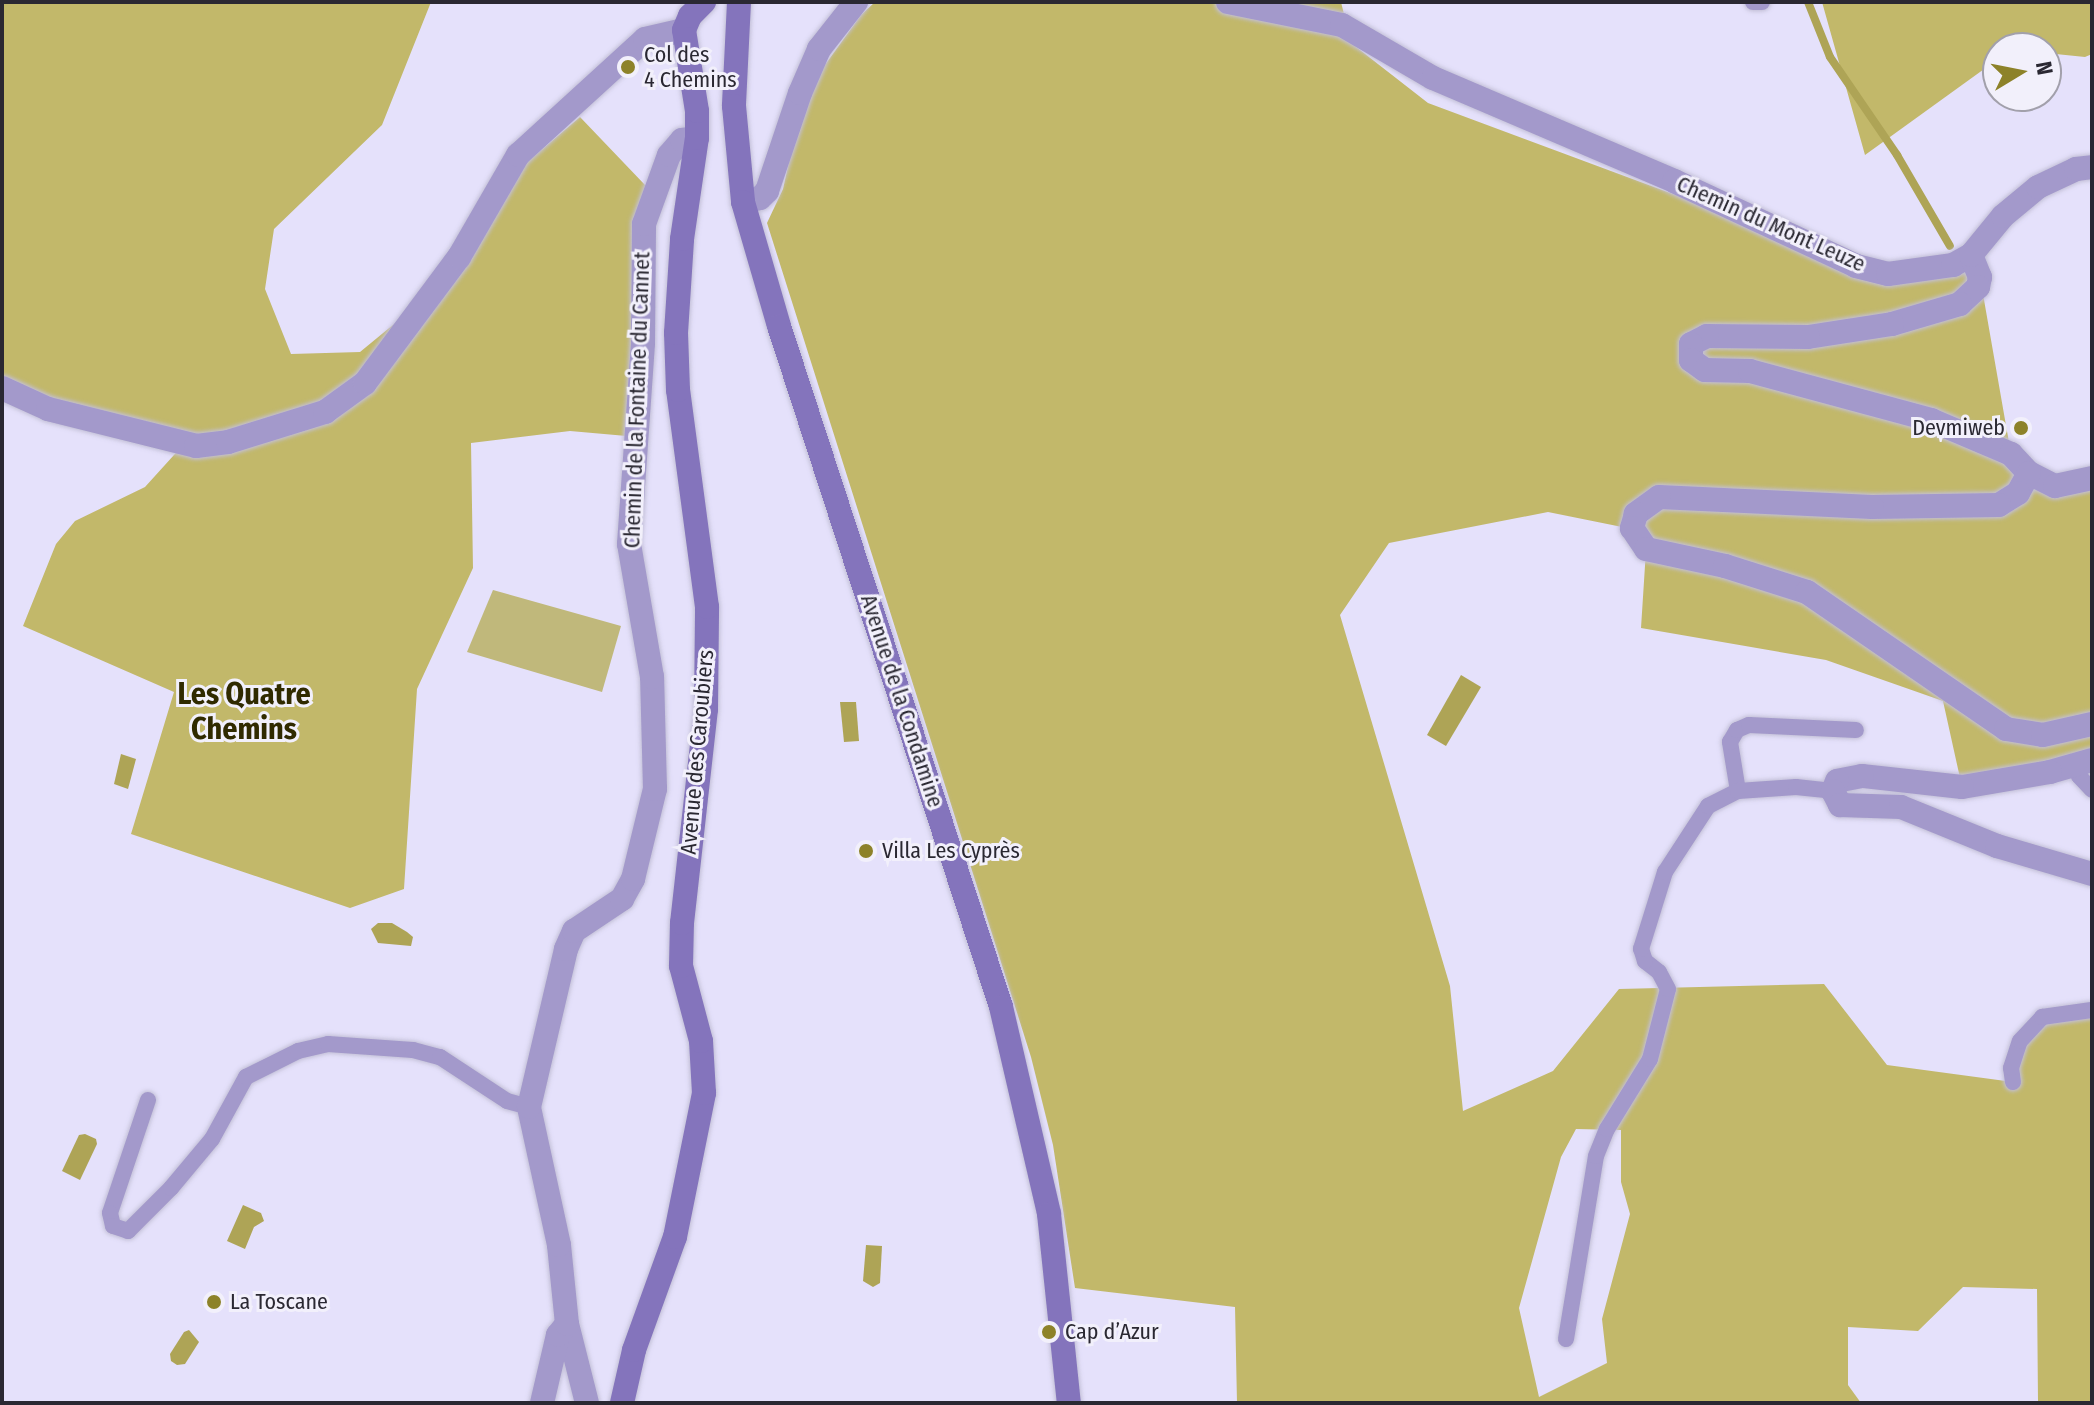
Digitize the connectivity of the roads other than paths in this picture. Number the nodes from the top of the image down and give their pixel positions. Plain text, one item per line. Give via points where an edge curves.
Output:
1 (704, 2) edge
2 (739, 2) edge
3 (856, 2) edge
4 (1228, 2) edge
5 (1753, 2) edge
6 (1762, 2) edge
7 (684, 30) junction
8 (697, 138) junction
9 (2092, 167) edge
10 (743, 202) junction
11 (1971, 255) junction
12 (2, 388) edge
13 (2029, 473) junction
14 (2092, 478) edge
15 (2092, 724) edge
16 (1856, 730) dead end
17 (2086, 762) edge
18 (2092, 790) edge
19 (1738, 791) junction
20 (1833, 791) junction
21 (2092, 874) edge
22 (2092, 1010) edge
23 (2013, 1082) dead end
24 (148, 1100) dead end
25 (529, 1107) junction
26 (567, 1324) junction
27 (1566, 1339) dead end
28 (542, 1403) edge
29 (587, 1403) edge
30 (622, 1403) edge
31 (1069, 1403) edge

1 - 7 main road
2 - 10 main road, Avenue de la Condamine via 734,106
3 - 10 street via 819,49 767,191
4 - 11 street, Chemin du Mont Leuze via 1342,25 1433,78 1856,266 1888,274 1953,265
5 - 6 lane
7 - 8 main road, Avenue des Caroubiers
7 - 12 street via 645,39 518,155 450,270 365,383 325,412 228,442 196,446 61,413
8 - 25 street, Chemin de la Fontaine du Cannet via 682,140 656,184 644,224 641,269 643,343 629,544 652,677 655,789 633,879 622,899 574,931 566,949
8 - 30 main road, Avenue des Caroubiers via 682,239 676,333 678,390 707,607 706,709 681,966 701,1041 704,1093 675,1237 634,1350
9 - 11 street via 2038,187 2003,216
10 - 31 main road, Avenue de la Condamine via 1001,1007 1049,1214
11 - 13 street via 1980,277 1978,287 1960,304 1892,324 1808,337 1707,336 1691,344 1691,360 1705,370 1750,371 1931,420 2011,454
13 - 14 street via 2055,486
13 - 15 street via 2018,493 1999,505 1872,507 1659,497 1636,514 1632,528 1646,549 1807,592 2006,729 2043,735
16 - 19 lane via 1749,725 1737,730 1730,742
17 - 18 lane via 2079,776
17 - 20 street via 1962,787 1862,776 1837,781
19 - 20 lane
19 - 27 lane via 1708,806 1665,872 1641,949 1668,989 1650,1059 1596,1156
20 - 21 street via 1840,805 1901,807 1997,846
22 - 23 lane via 2042,1017 2020,1041 2011,1068
24 - 25 lane via 110,1213 113,1226 128,1231 212,1139 246,1077 298,1051 328,1044 427,1053 507,1101
25 - 26 street, Chemin de la Fontaine du Cannet via 559,1245
26 - 28 street, Chemin de la Fontaine du Cannet via 558,1335
26 - 29 street

